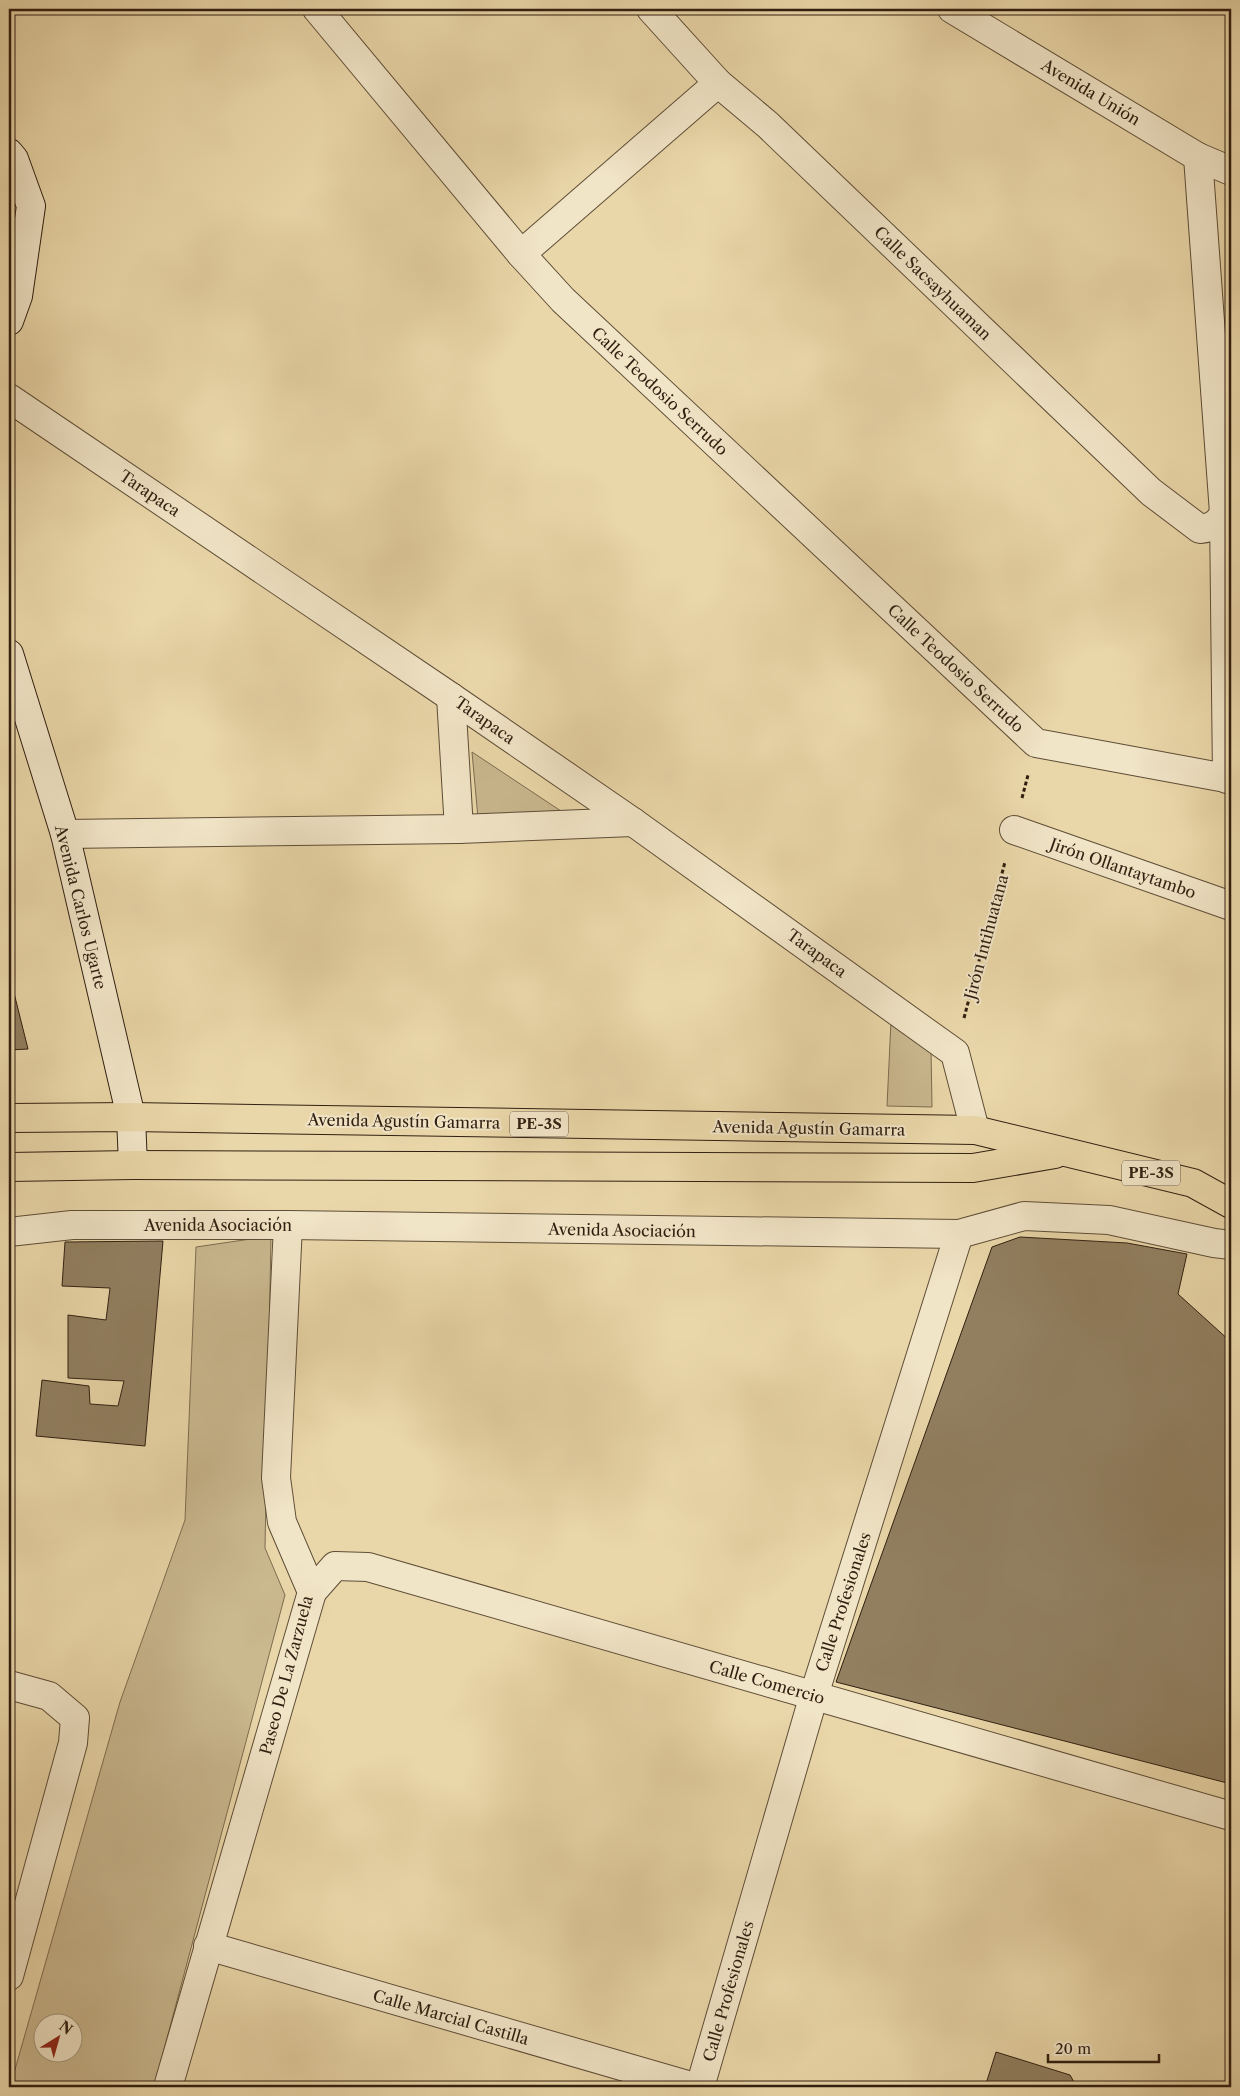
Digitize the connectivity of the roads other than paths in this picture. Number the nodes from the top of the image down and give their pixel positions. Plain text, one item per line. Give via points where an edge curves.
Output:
1 (317, 9) edge
2 (651, 9) edge
3 (952, 9) edge
4 (718, 83) junction
5 (9, 153) edge
6 (1198, 157) junction
7 (1231, 171) edge
8 (521, 254) junction
9 (9, 321) edge
10 (9, 398) edge
11 (1228, 513) edge
12 (9, 654) edge
13 (451, 697) junction
14 (1229, 779) edge
15 (633, 822) junction
16 (459, 830) junction
17 (1014, 830) road end
18 (65, 834) junction
19 (1231, 906) edge
20 (131, 1117) junction
21 (9, 1118) edge
22 (976, 1130) junction
23 (1066, 1152) junction
24 (133, 1165) junction
25 (9, 1167) edge
26 (1231, 1204) edge
27 (288, 1225) junction
28 (9, 1232) edge
29 (959, 1234) junction
30 (1231, 1245) edge
31 (312, 1592) junction
32 (9, 1685) edge
33 (814, 1695) junction
34 (1231, 1816) edge
35 (208, 1946) junction
36 (9, 1976) edge
37 (168, 2087) edge
38 (694, 2087) edge
39 (700, 2087) edge

1 - 8 street, Calle Teodosio Serrudo
2 - 4 street, Calle Sacsayhuaman
3 - 6 street, Avenida Unión
4 - 8 street
4 - 11 street, Calle Sacsayhuaman via 768,125 1151,492 1200,529 1211,527
5 - 9 street via 31,206 18,296
6 - 7 street, Avenida Unión
6 - 11 street
8 - 14 street, Calle Teodosio Serrudo via 570,306 1036,743
10 - 13 street, Tarapaca
11 - 14 street
12 - 18 street, Avenida Carlos Ugarte
13 - 15 street, Tarapaca
13 - 16 street
15 - 16 street
15 - 22 street, Tarapaca via 955,1052
16 - 18 street
17 - 19 street, Jirón Ollantaytambo
18 - 20 street, Avenida Carlos Ugarte
20 - 21 highway, Avenida Agustín Gamarra / PE-3S
20 - 22 highway, Avenida Agustín Gamarra / PE-3S
20 - 24 street, Avenida Carlos Ugarte
22 - 23 highway, Avenida Agustín Gamarra / PE-3S
23 - 24 highway, Avenida Agustín Gamarra / PE-3S via 973,1168
23 - 26 highway, Avenida Agustín Gamarra / PE-3S via 1193,1183
24 - 25 highway, Avenida Agustín Gamarra / PE-3S
27 - 28 street, Avenida Asociación via 72,1225
27 - 29 street, Avenida Asociación
27 - 31 street, Paseo De La Zarzuela via 276,1478 282,1522
29 - 30 street, Avenida Asociación via 1024,1216 1109,1220
29 - 33 street, Calle Profesionales
31 - 33 street, Calle Comercio via 335,1566 368,1567
31 - 35 street, Paseo De La Zarzuela
32 - 36 street via 49,1696 75,1718 73,1743
33 - 34 street, Calle Comercio
33 - 39 street, Calle Profesionales
35 - 37 street, Paseo De La Zarzuela
35 - 38 street, Calle Marcial Castilla

